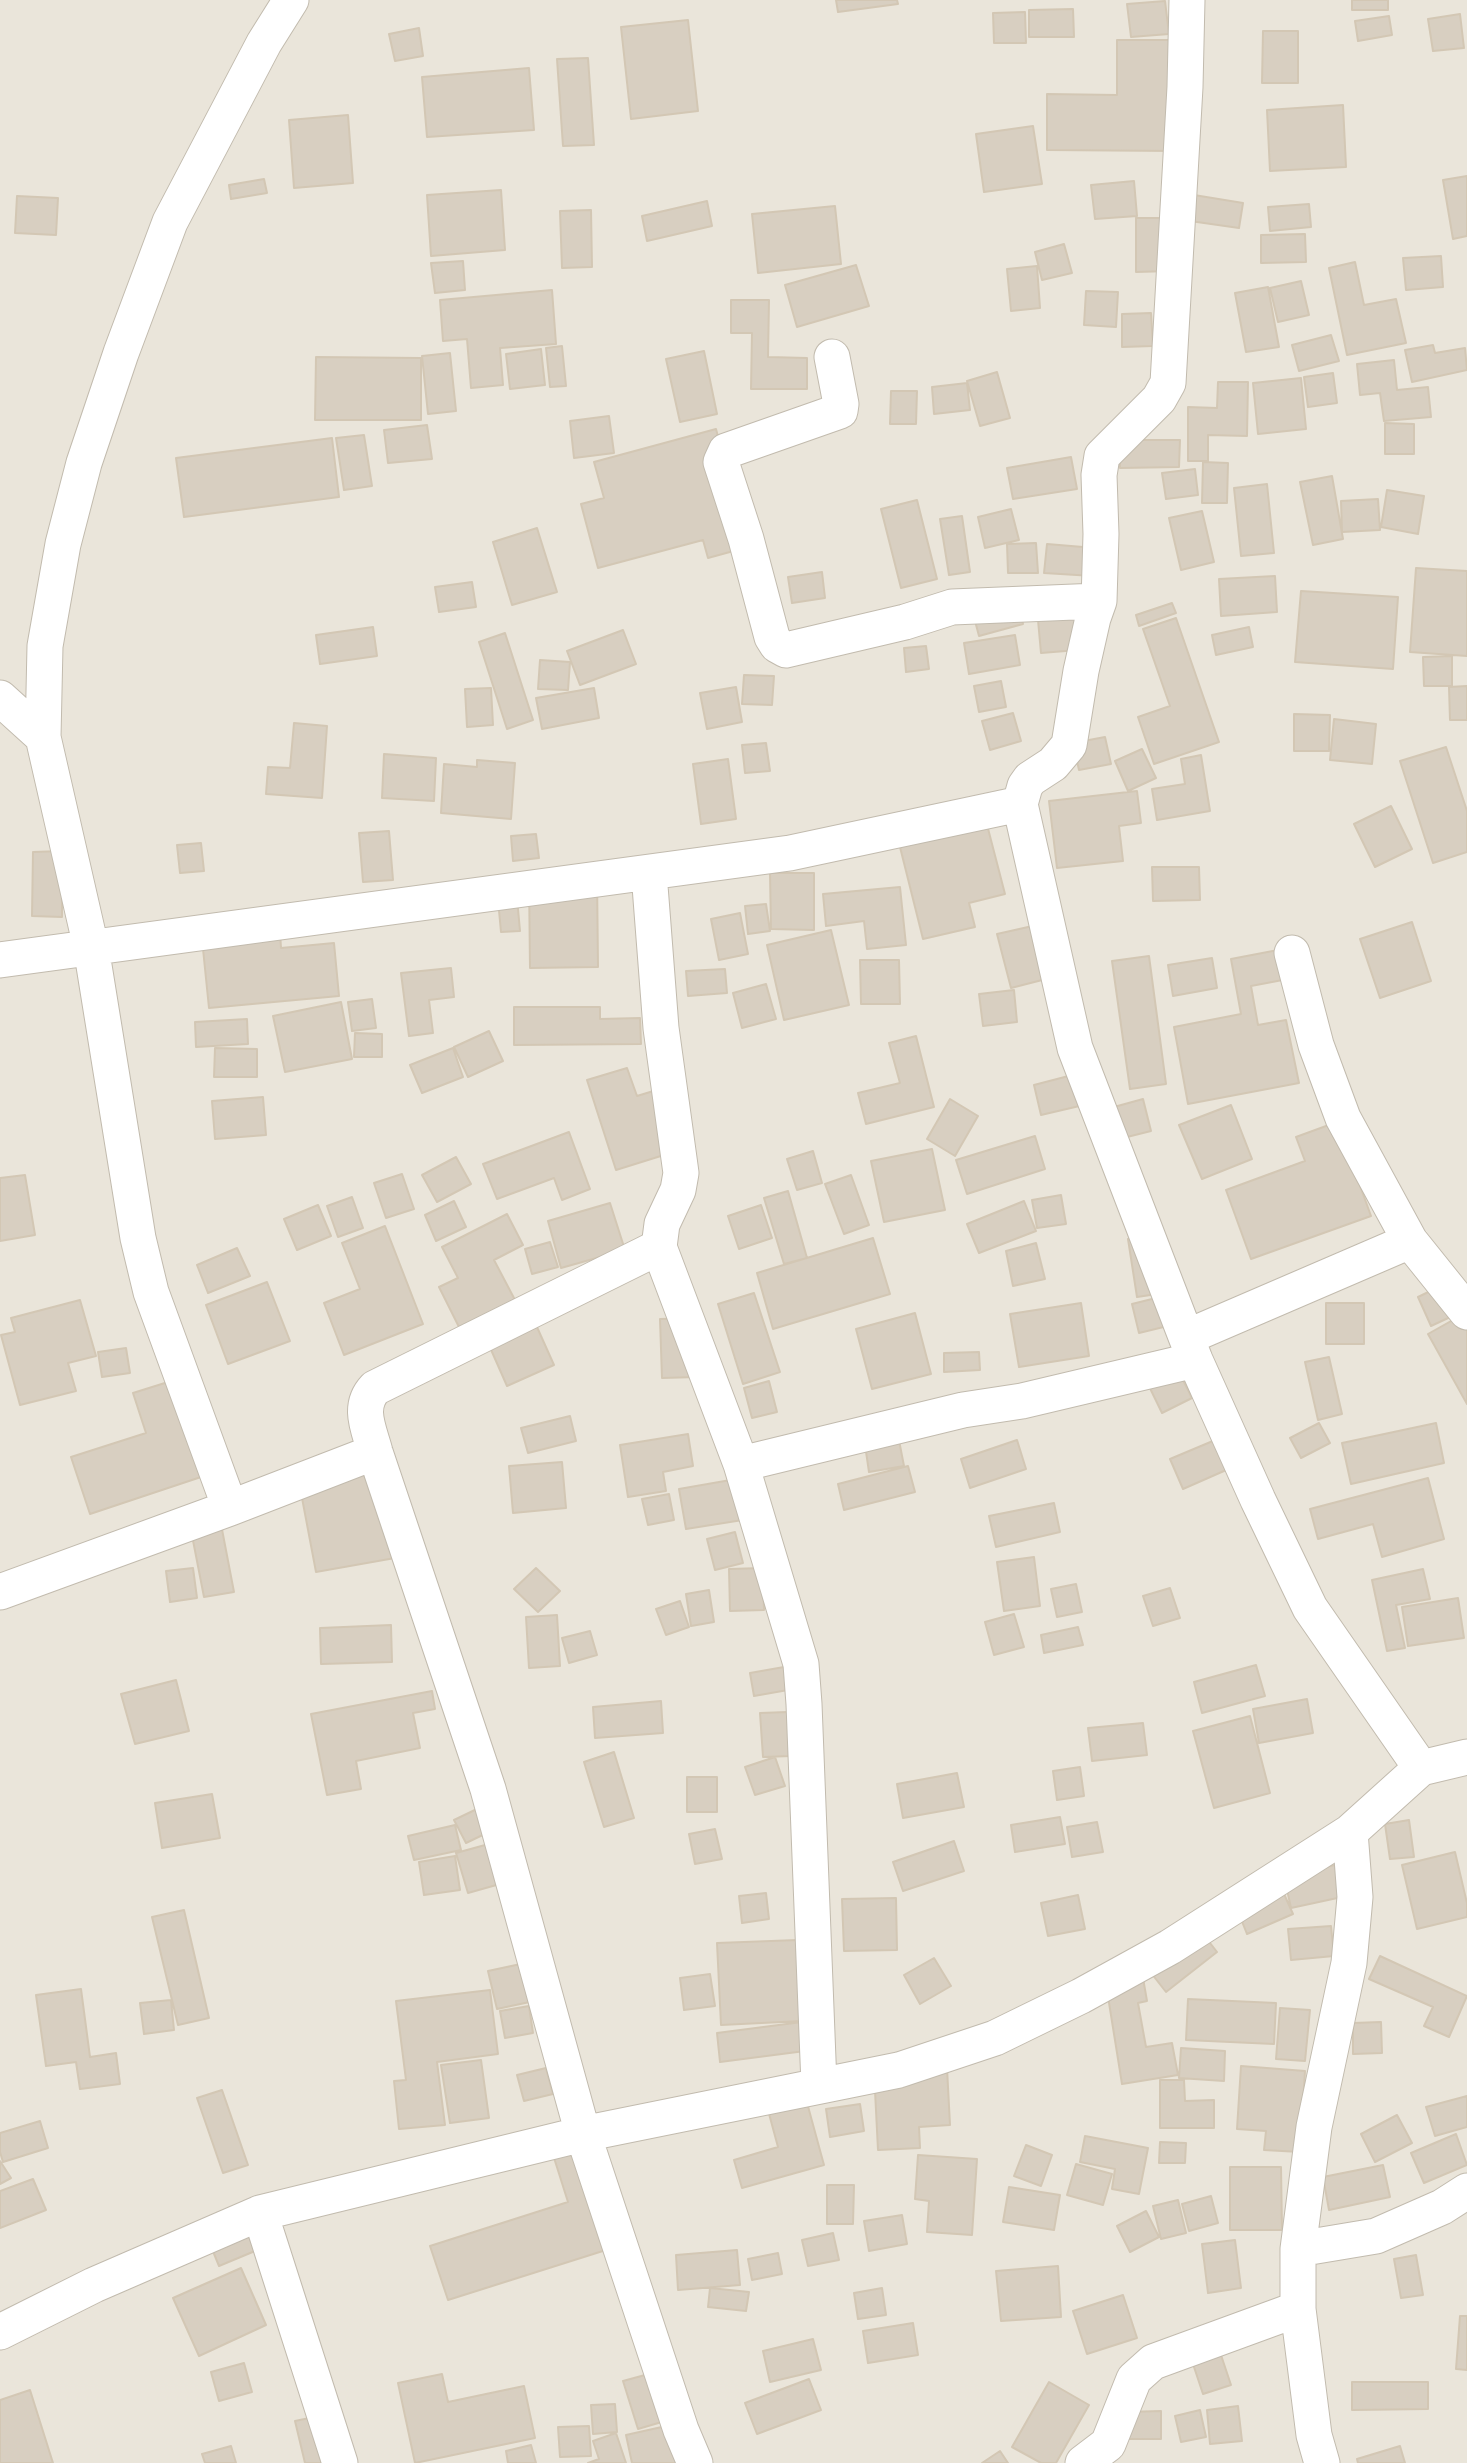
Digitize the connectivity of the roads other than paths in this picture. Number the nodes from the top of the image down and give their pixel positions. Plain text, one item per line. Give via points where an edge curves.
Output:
1 (291, 0) edge
2 (1187, 0) edge
3 (832, 357) dead end
4 (1099, 601) junction
5 (0, 698) edge
6 (43, 737) junction
7 (1020, 804) junction
8 (649, 873) junction
9 (91, 947) junction
10 (1292, 953) dead end
11 (0, 960) edge
12 (1410, 1241) junction
13 (659, 1247) junction
14 (1452, 1273) edge
15 (1467, 1312) edge
16 (1191, 1348) junction
17 (375, 1452) junction
18 (741, 1464) junction
19 (230, 1508) junction
20 (0, 1592) edge
21 (1467, 1757) edge
22 (1421, 1768) junction
23 (1350, 1832) junction
24 (819, 2085) junction
25 (583, 2134) junction
26 (1467, 2191) edge
27 (260, 2213) junction
28 (1298, 2249) junction
29 (1297, 2309) junction
30 (0, 2332) edge
31 (340, 2463) edge
32 (695, 2463) edge
33 (1083, 2463) edge
34 (1322, 2463) edge

1 - 6 street via 258,53 170,222 121,353 63,544 45,646
2 - 4 street via 1168,383 1159,399 1102,456 1098,475
3 - 4 street via 840,411 726,451 721,462 777,645 786,650 952,607
4 - 7 street via 1081,670 1069,745 1053,764 1030,779
5 - 6 street
6 - 9 street
7 - 8 street via 790,853
7 - 16 street via 1075,1048
8 - 9 street
8 - 13 street via 662,1028 681,1172 662,1224
9 - 11 street
9 - 19 street via 128,1181 151,1292
10 - 12 street via 1316,1045 1343,1118
12 - 14 street
12 - 16 street
13 - 17 street via 375,1388 366,1398 365,1413
13 - 18 street
14 - 15 street
16 - 18 street via 1023,1401 963,1409
16 - 22 street via 1310,1608
17 - 19 street
17 - 25 street via 488,1789
18 - 24 street via 801,1664
19 - 20 street
21 - 22 street
22 - 23 street
23 - 24 street via 1170,1947 995,2038 898,2070
23 - 28 street via 1355,1896 1349,1963 1314,2127
24 - 25 street
25 - 27 street
25 - 32 street
26 - 28 street via 1376,2236
27 - 30 street via 94,2285
27 - 31 street
28 - 29 street
29 - 33 street via 1153,2362 1134,2379 1108,2445
29 - 34 street

